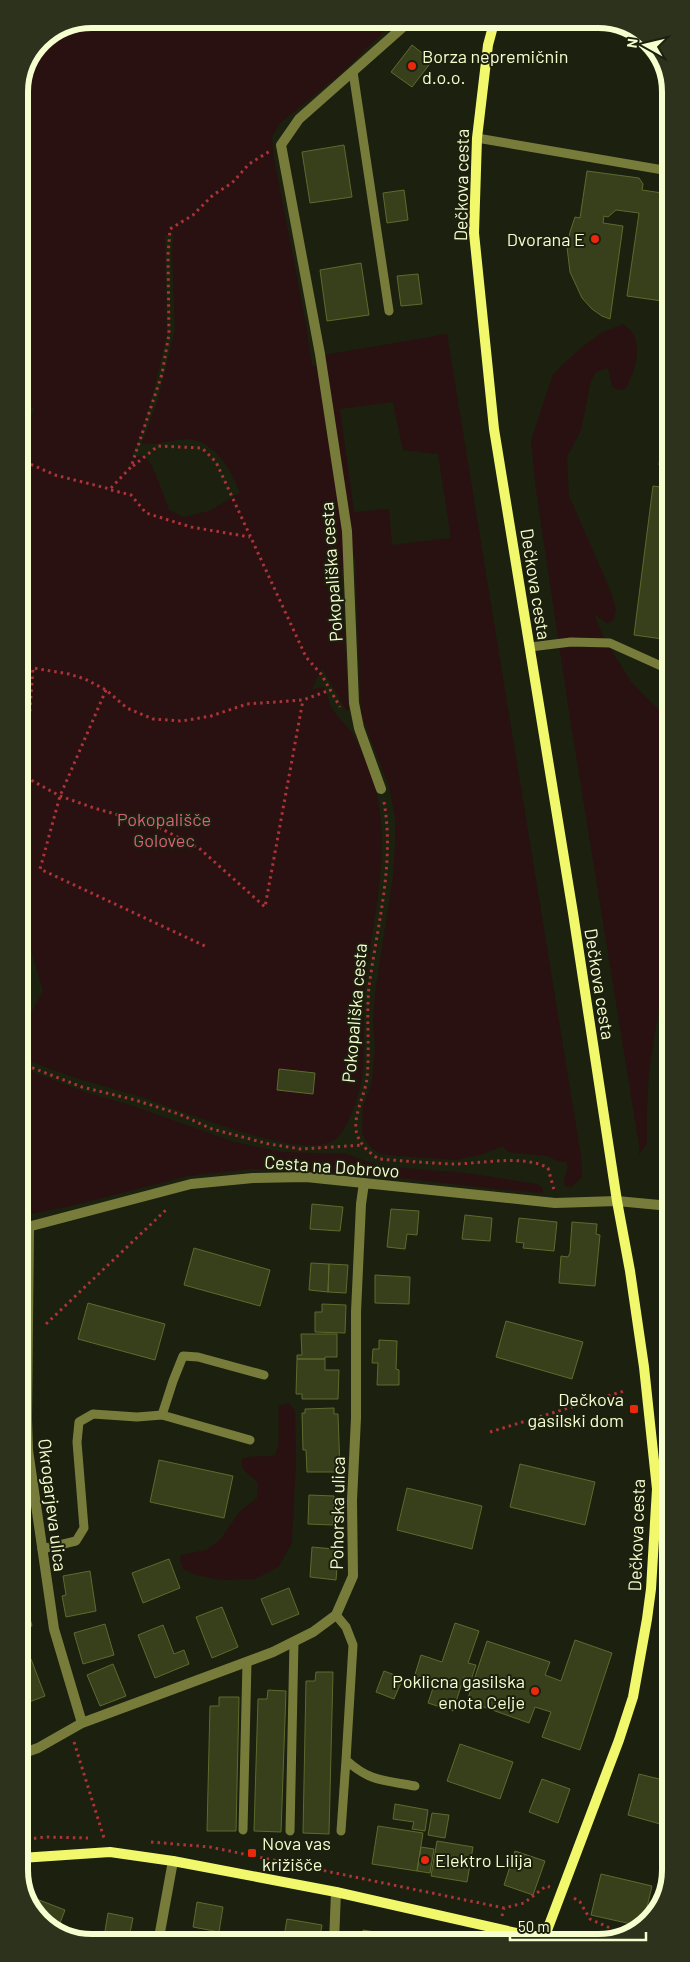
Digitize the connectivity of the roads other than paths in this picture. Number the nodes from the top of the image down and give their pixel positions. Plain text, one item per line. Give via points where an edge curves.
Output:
1 (402, 28) edge
2 (493, 28) edge
3 (353, 72) junction
4 (476, 138) junction
5 (662, 170) edge
6 (389, 311) dead end
7 (530, 647) junction
8 (662, 666) edge
9 (382, 789) road end
10 (364, 1183) junction
11 (617, 1201) junction
12 (662, 1205) edge
13 (28, 1227) edge
14 (264, 1375) dead end
15 (162, 1415) junction
16 (250, 1440) dead end
17 (28, 1468) edge
18 (42, 1549) junction
19 (336, 1615) junction
20 (294, 1642) junction
21 (247, 1662) junction
22 (82, 1723) junction
23 (28, 1752) edge
24 (346, 1760) junction
25 (415, 1786) dead end
26 (243, 1830) dead end
27 (290, 1831) dead end
28 (341, 1831) dead end
29 (28, 1858) edge
30 (173, 1861) junction
31 (336, 1892) junction
32 (160, 1934) edge
33 (334, 1934) edge
34 (520, 1934) edge
35 (548, 1934) edge

1 - 3 street
2 - 4 street, Dečkova cesta
3 - 6 lane
3 - 9 street, Pokopališka cesta via 299,119 281,145 320,354 347,531 354,703 359,728
4 - 5 lane
4 - 7 street, Dečkova cesta via 474,233 494,429
7 - 8 lane via 571,642 610,643
7 - 11 street, Dečkova cesta
10 - 11 street, Cesta na Dobrovo via 555,1203
10 - 13 street, Cesta na Dobrovo via 297,1177 191,1184
10 - 19 street, Pohorska ulica via 356,1312 353,1576
11 - 12 street, Cesta na Dobrovo
11 - 35 street, Dečkova cesta via 644,1367 657,1489 651,1589 632,1697
14 - 15 lane via 183,1356
15 - 16 lane
15 - 18 lane via 93,1414 79,1422 77,1442 84,1528 76,1541
17 - 18 street, Okrogarjeva ulica
18 - 22 street, Okrogarjeva ulica via 54,1629
19 - 20 street, Pohorska ulica
19 - 24 lane via 346,1627 353,1645
20 - 21 street, Pohorska ulica
20 - 27 lane
21 - 22 street, Pohorska ulica
21 - 26 lane
22 - 23 street, Pohorska ulica
24 - 25 lane via 371,1778
24 - 28 lane
29 - 30 street via 110,1852
30 - 31 street
30 - 32 street
31 - 33 street
31 - 34 street

